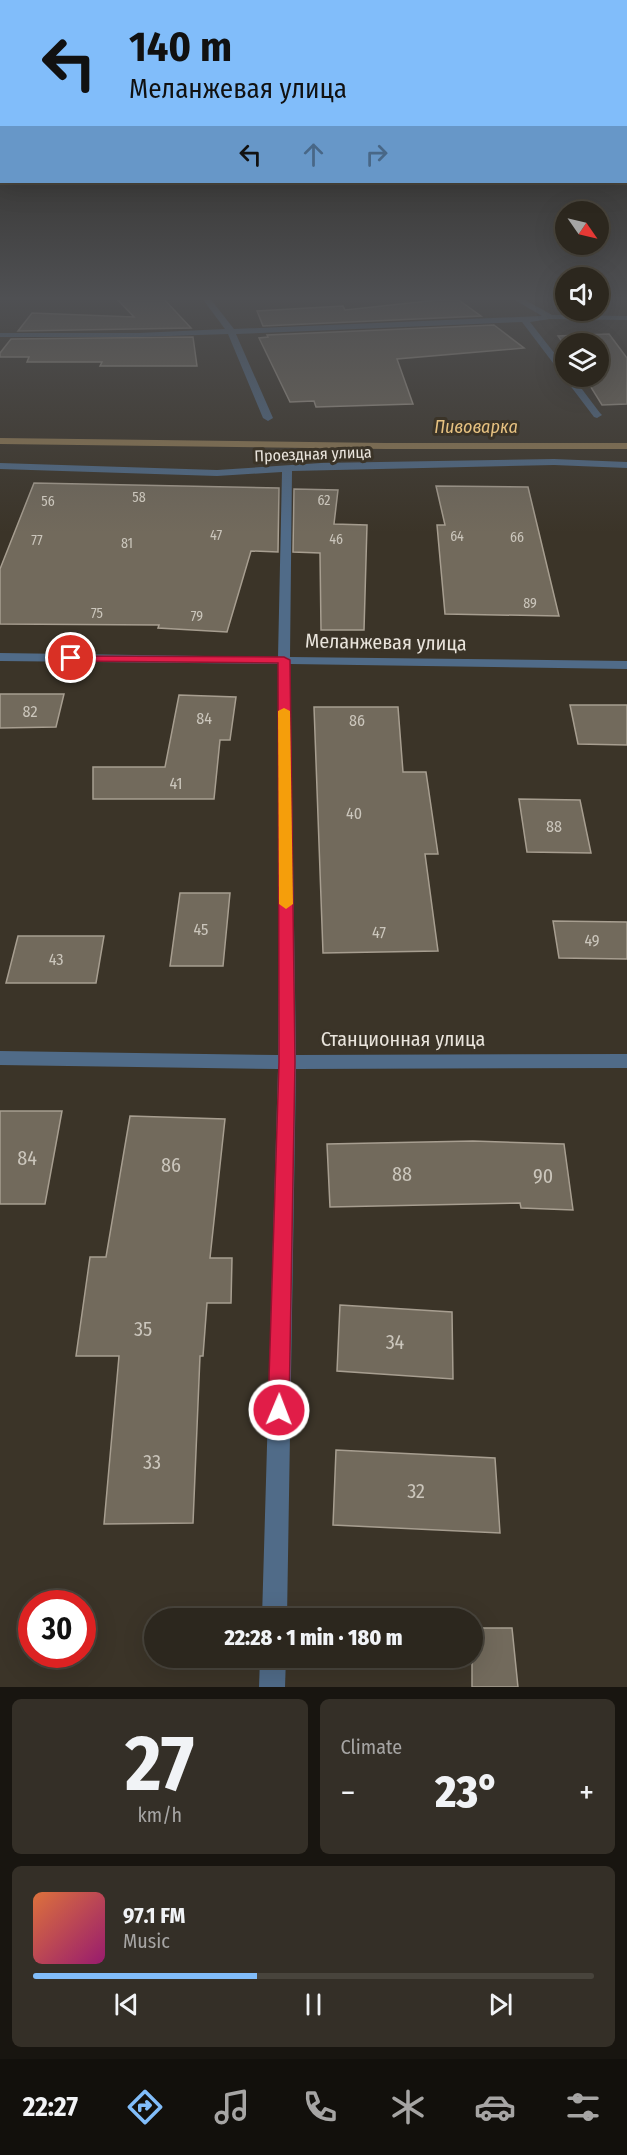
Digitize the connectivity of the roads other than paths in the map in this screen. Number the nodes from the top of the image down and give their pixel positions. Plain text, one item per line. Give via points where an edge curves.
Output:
1 (250, 376) edge
2 (575, 387) edge
3 (597, 415) dead end
4 (268, 418) dead end
5 (0, 465) edge
6 (627, 465) edge
7 (287, 470) junction
8 (0, 657) edge
9 (284, 660) junction
10 (627, 665) edge
11 (0, 1058) edge
12 (627, 1061) edge
13 (287, 1062) junction
14 (274, 1608) edge
15 (273, 1668) edge
16 (272, 1687) edge

1 - 4 street
2 - 3 street
5 - 7 street, Проездная улица via 217,473
6 - 7 street, Проездная улица via 554,462
7 - 9 street
8 - 9 street, Меланжевая улица
9 - 10 street, Меланжевая улица
9 - 13 street
11 - 13 street, Станционная улица
12 - 13 street, Станционная улица
13 - 14 street
15 - 16 street

